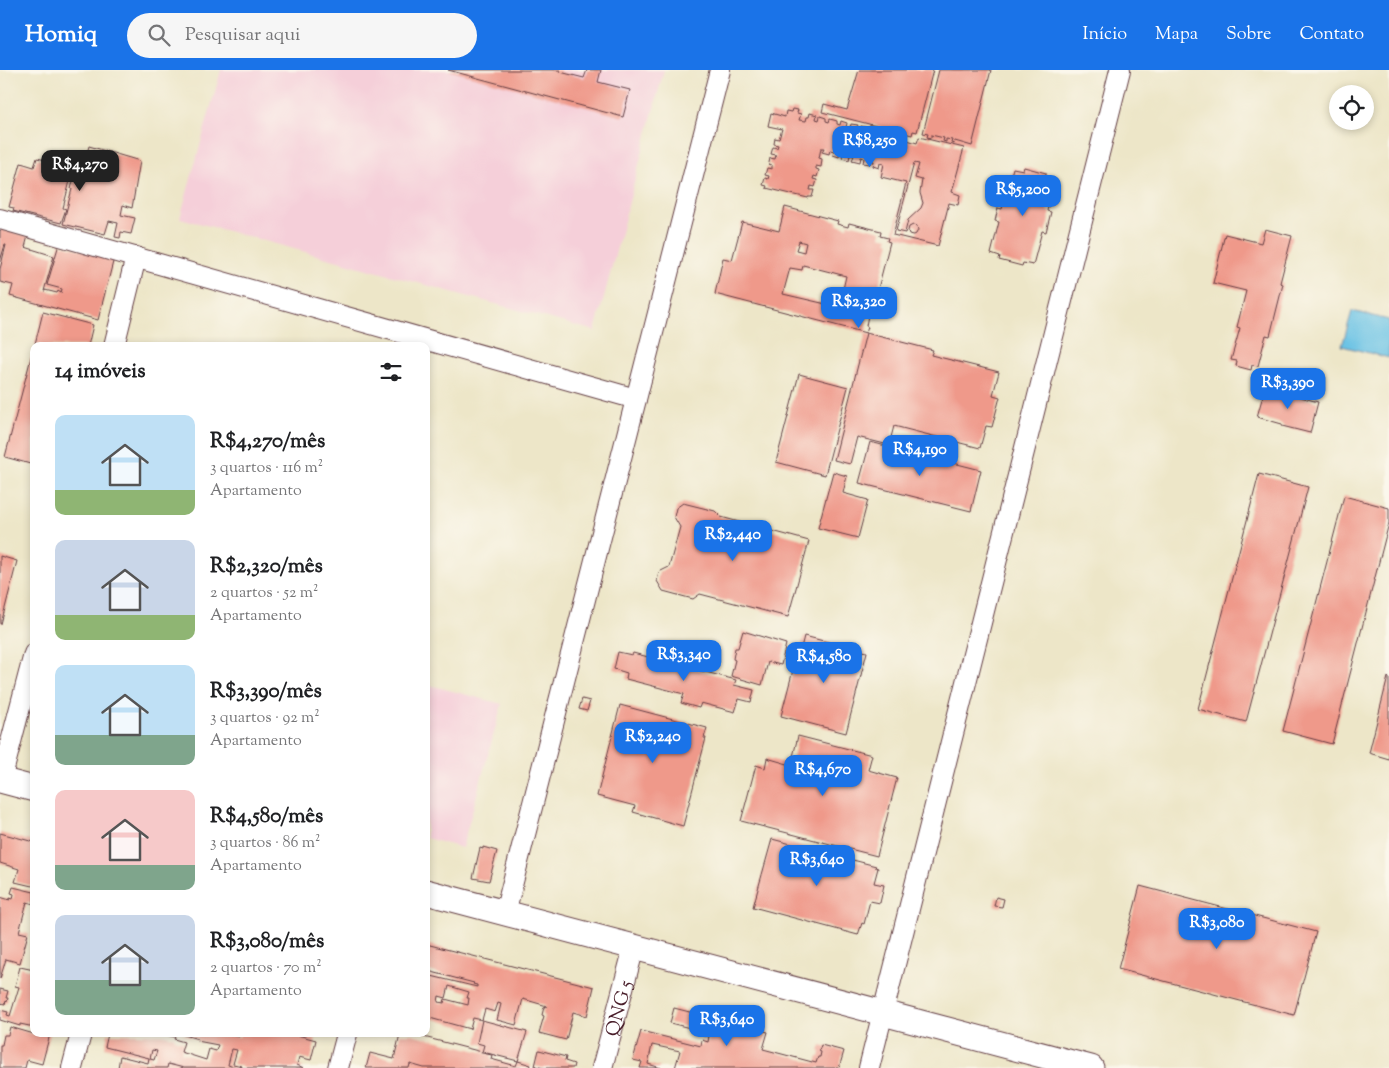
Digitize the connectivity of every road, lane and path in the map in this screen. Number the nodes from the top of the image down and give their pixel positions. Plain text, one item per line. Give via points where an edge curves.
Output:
1 (720, 70) edge
2 (1120, 70) edge
3 (0, 218) edge
4 (136, 257) junction
5 (115, 342) edge
6 (636, 399) junction
7 (30, 669) edge
8 (1, 780) edge
9 (30, 788) edge
10 (430, 893) edge
11 (505, 913) junction
12 (634, 947) junction
13 (883, 1013) junction
14 (80, 1037) edge
15 (346, 1037) edge
16 (72, 1068) edge
17 (338, 1068) edge
18 (602, 1068) edge
19 (868, 1068) edge
20 (1091, 1068) edge

1 - 6 street
2 - 13 street
3 - 4 street
4 - 5 street
4 - 6 street
6 - 11 street
7 - 8 street
8 - 9 street
10 - 11 street
11 - 12 street
12 - 13 street
12 - 18 street, QNG 5
13 - 19 street
13 - 20 street
14 - 16 street
15 - 17 street

